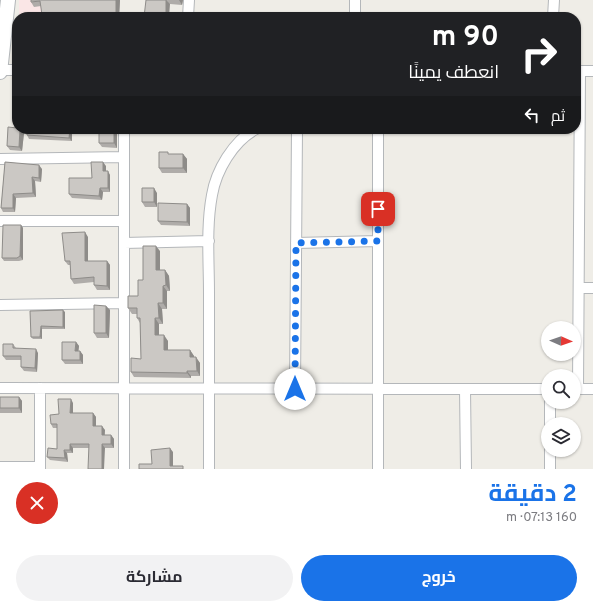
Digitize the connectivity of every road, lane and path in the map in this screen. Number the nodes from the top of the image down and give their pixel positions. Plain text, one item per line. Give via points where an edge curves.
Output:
1 (8, 0) edge
2 (189, 0) edge
3 (355, 0) edge
4 (554, 0) edge
5 (188, 12) edge
6 (355, 12) edge
7 (553, 12) edge
8 (2, 44) edge
9 (12, 70) edge
10 (0, 71) edge
11 (581, 71) edge
12 (593, 71) edge
13 (124, 134) edge
14 (248, 134) edge
15 (297, 134) edge
16 (378, 134) edge
17 (578, 134) edge
18 (124, 157) junction
19 (0, 159) edge
20 (0, 221) edge
21 (124, 221) junction
22 (209, 241) junction
23 (378, 241) junction
24 (124, 243) junction
25 (296, 243) junction
26 (579, 288) junction
27 (593, 288) edge
28 (124, 304) junction
29 (0, 305) edge
30 (577, 369) edge
31 (0, 388) edge
32 (40, 388) junction
33 (124, 388) junction
34 (209, 389) junction
35 (295, 389) junction
36 (378, 389) junction
37 (465, 389) junction
38 (541, 389) edge
39 (581, 389) edge
40 (593, 389) edge
41 (550, 457) edge
42 (0, 466) edge
43 (40, 468) edge
44 (124, 469) edge
45 (209, 469) edge
46 (378, 469) edge
47 (466, 469) edge
48 (550, 469) edge

1 - 8 street
2 - 5 street
3 - 6 street
4 - 7 street
8 - 10 street
9 - 10 street
11 - 12 street
13 - 18 street
14 - 22 street via 224,162 212,194
15 - 25 street
16 - 23 street
17 - 26 street
18 - 19 street
18 - 21 street
20 - 21 street
21 - 24 street
22 - 24 street
22 - 34 street
23 - 25 street
23 - 36 street
24 - 28 street
25 - 35 street
26 - 27 street
26 - 30 street
28 - 29 street
28 - 33 street
31 - 32 street
32 - 33 street
32 - 43 street
33 - 34 street
33 - 44 street
34 - 35 street
34 - 45 street
35 - 36 street
36 - 37 street
36 - 46 street
37 - 38 street
37 - 47 street
39 - 40 street
41 - 48 street
42 - 43 street

